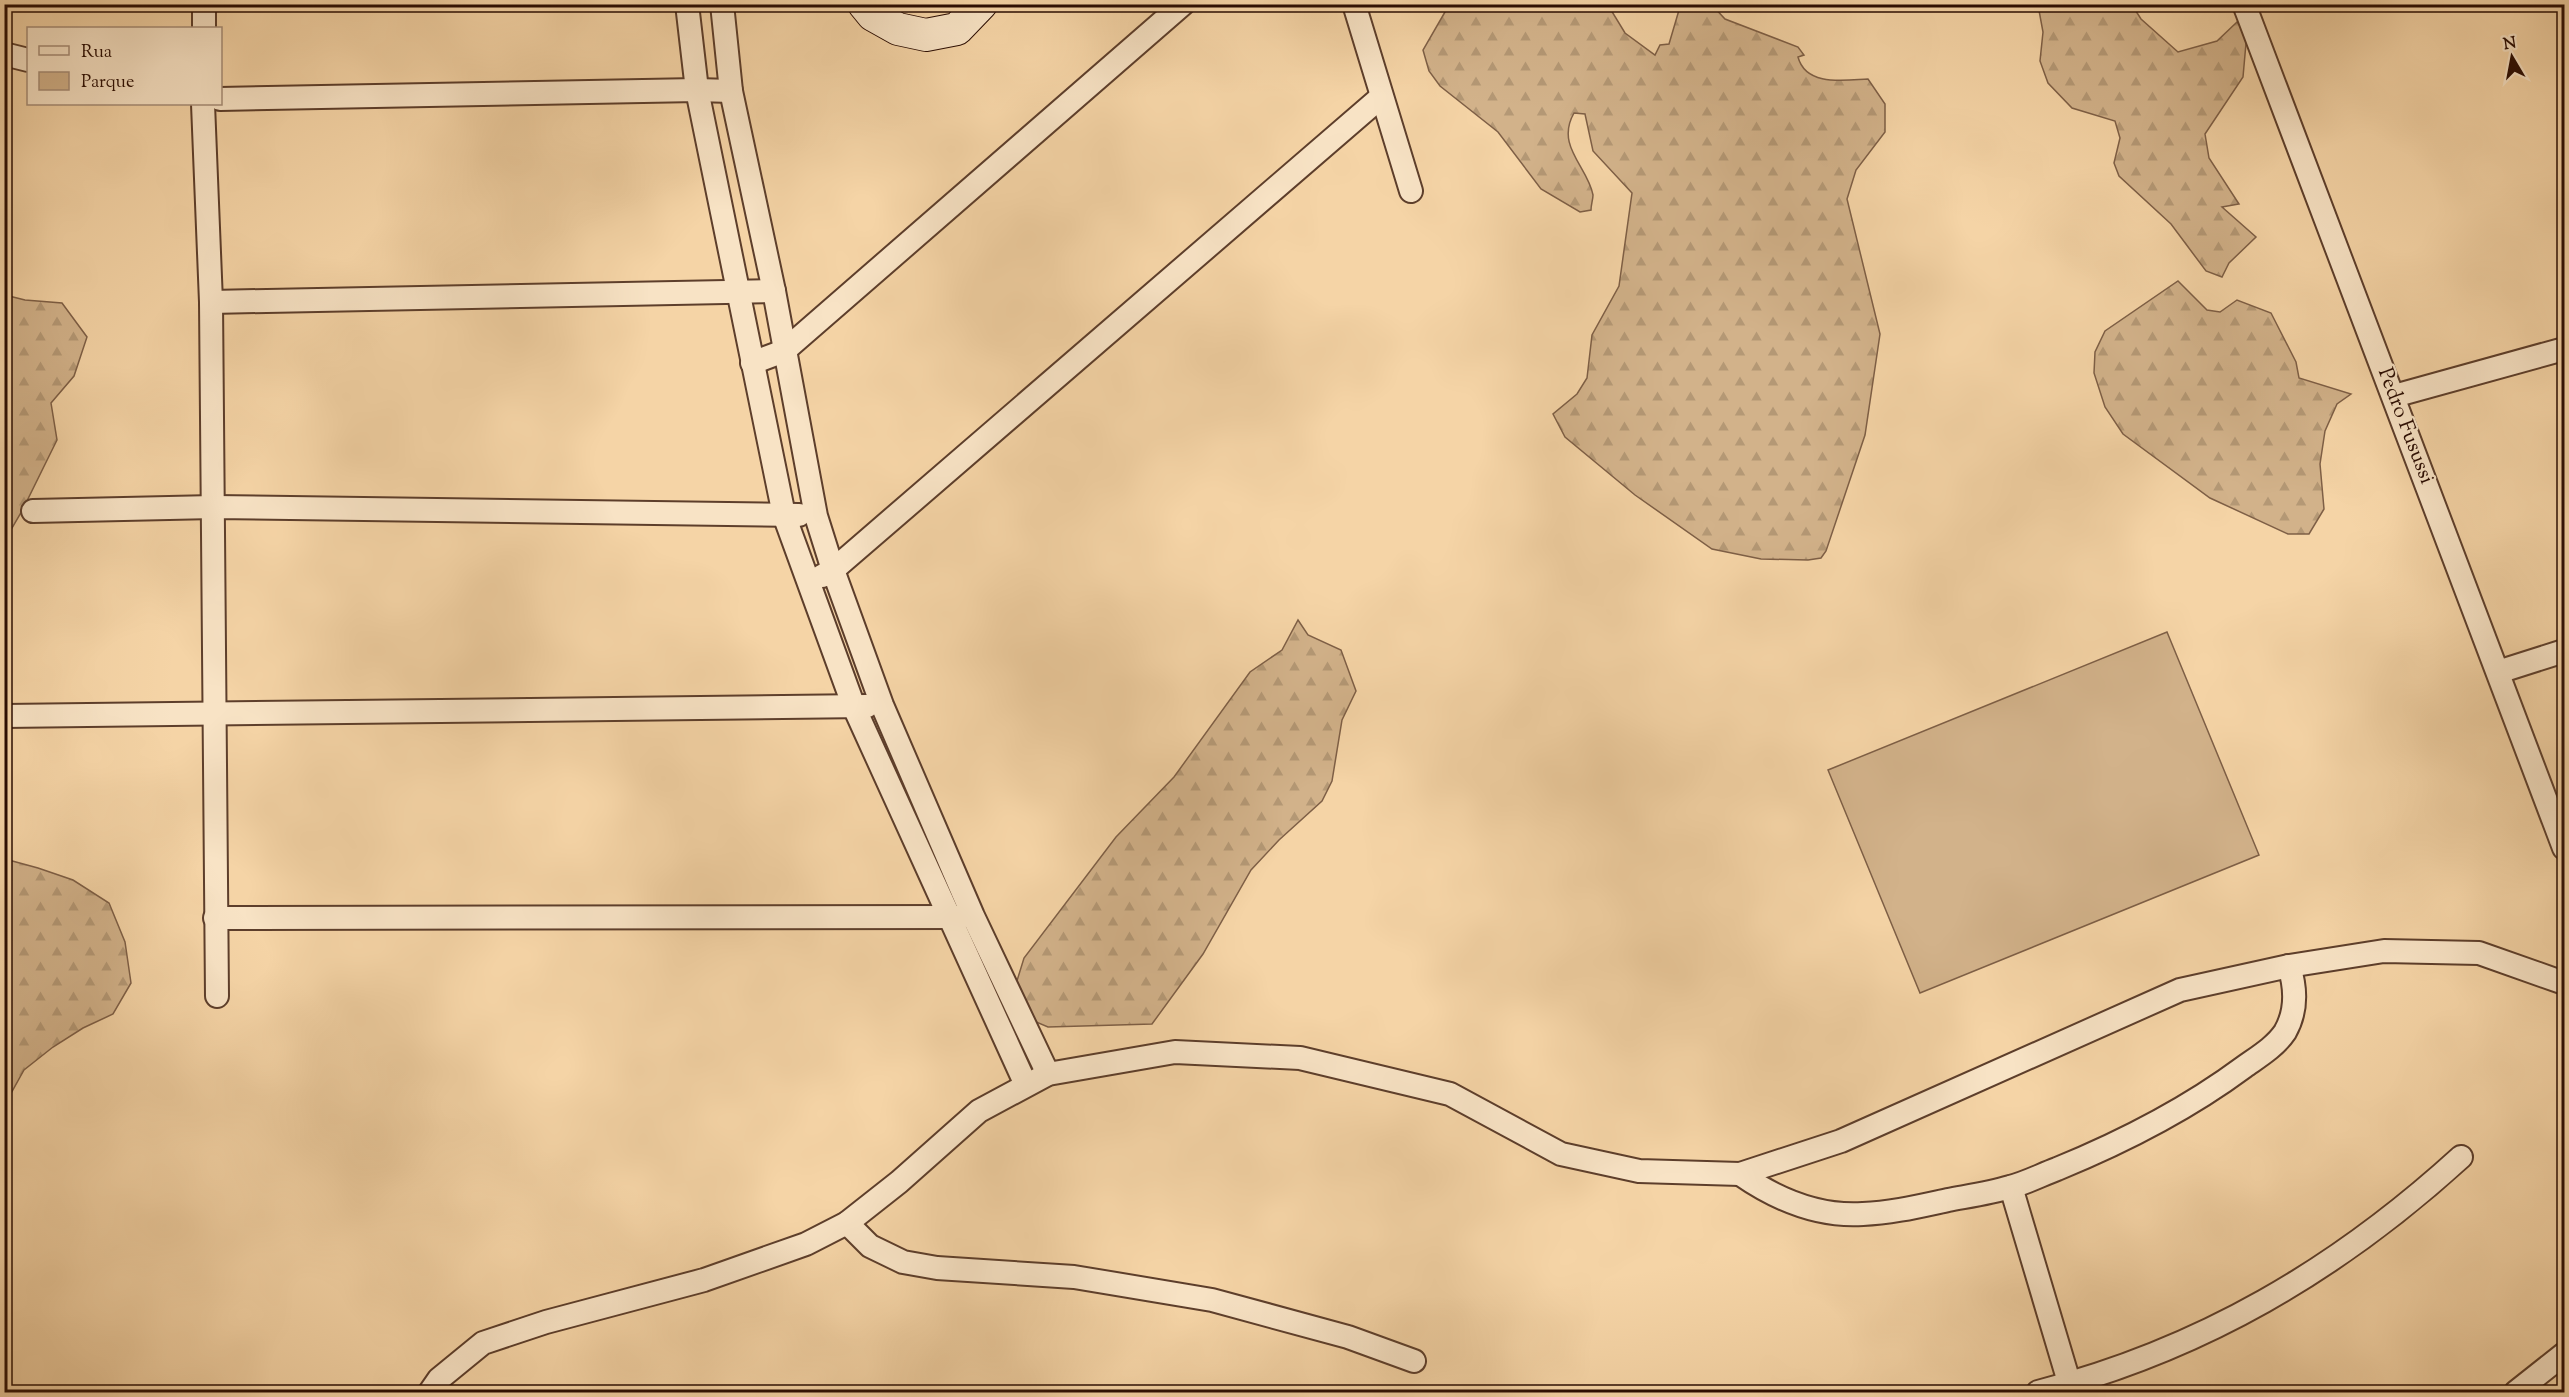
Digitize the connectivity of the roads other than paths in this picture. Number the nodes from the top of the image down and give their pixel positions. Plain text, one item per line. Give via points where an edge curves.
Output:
1 (204, 4) edge
2 (687, 4) edge
3 (722, 4) edge
4 (864, 4) edge
5 (981, 4) edge
6 (1183, 4) edge
7 (1354, 4) edge
8 (2244, 4) edge
9 (204, 27) edge
10 (4, 54) edge
11 (27, 60) edge
12 (697, 90) junction
13 (731, 91) junction
14 (1381, 97) junction
15 (222, 99) edge
16 (203, 105) edge
17 (1410, 191) dead end
18 (738, 291) junction
19 (774, 291) junction
20 (211, 302) junction
21 (2565, 349) edge
22 (784, 351) junction
23 (752, 363) junction
24 (2394, 396) junction
25 (214, 507) junction
26 (33, 511) dead end
27 (784, 515) junction
28 (816, 516) junction
29 (833, 570) junction
30 (809, 583) junction
31 (2565, 651) edge
32 (2498, 672) junction
33 (882, 705) junction
34 (855, 707) junction
35 (214, 715) junction
36 (4, 716) edge
37 (2565, 848) edge
38 (973, 916) junction
39 (215, 918) junction
40 (949, 919) junction
41 (2289, 966) junction
42 (2565, 983) edge
43 (217, 996) dead end
44 (1048, 1074) junction
45 (1026, 1085) junction
46 (2461, 1157) dead end
47 (1740, 1173) junction
48 (2011, 1187) junction
49 (847, 1223) junction
50 (2565, 1354) edge
51 (1414, 1361) dead end
52 (2070, 1388) edge
53 (430, 1392) edge
54 (2038, 1392) edge
55 (2516, 1392) edge

1 - 9 street
2 - 12 street
3 - 13 street
4 - 5 street via 873,15 898,29 926,35 957,30
6 - 22 street
7 - 14 street
8 - 24 street, Pedro Fusussi
10 - 11 street
12 - 13 street
12 - 15 street
12 - 18 street
13 - 19 street
14 - 17 street
14 - 29 street
16 - 20 street
18 - 19 street
18 - 20 street
18 - 23 street
19 - 22 street
20 - 25 street
21 - 24 street
22 - 23 street
22 - 28 street
23 - 27 street
24 - 32 street, Pedro Fusussi
25 - 26 street
25 - 27 street
25 - 35 street
27 - 28 street
27 - 30 street
28 - 29 street
29 - 30 street
29 - 33 street
30 - 34 street
31 - 32 street
32 - 37 street, Pedro Fusussi
33 - 34 street
33 - 38 street
34 - 35 street
34 - 40 street
35 - 36 street
35 - 39 street
38 - 40 street
38 - 44 street
39 - 40 street
39 - 43 street
40 - 45 street
41 - 42 street via 2384,951 2479,952
41 - 47 street via 2180,990 1841,1141
41 - 48 street via 2294,980 2294,1008 2285,1031 2269,1049 2201,1096 2139,1132
44 - 45 street
44 - 47 street via 1175,1052 1300,1058 1450,1094 1561,1154 1639,1171
45 - 49 street via 979,1111
46 - 52 street via 2374,1232 2279,1294 2176,1346
47 - 48 street via 1784,1200 1842,1214 1910,1208
48 - 52 street
49 - 51 street via 870,1246 903,1262 1074,1277 1201,1298 1292,1320
49 - 53 street via 806,1244 704,1280 483,1343 439,1379
50 - 55 street
52 - 54 street

